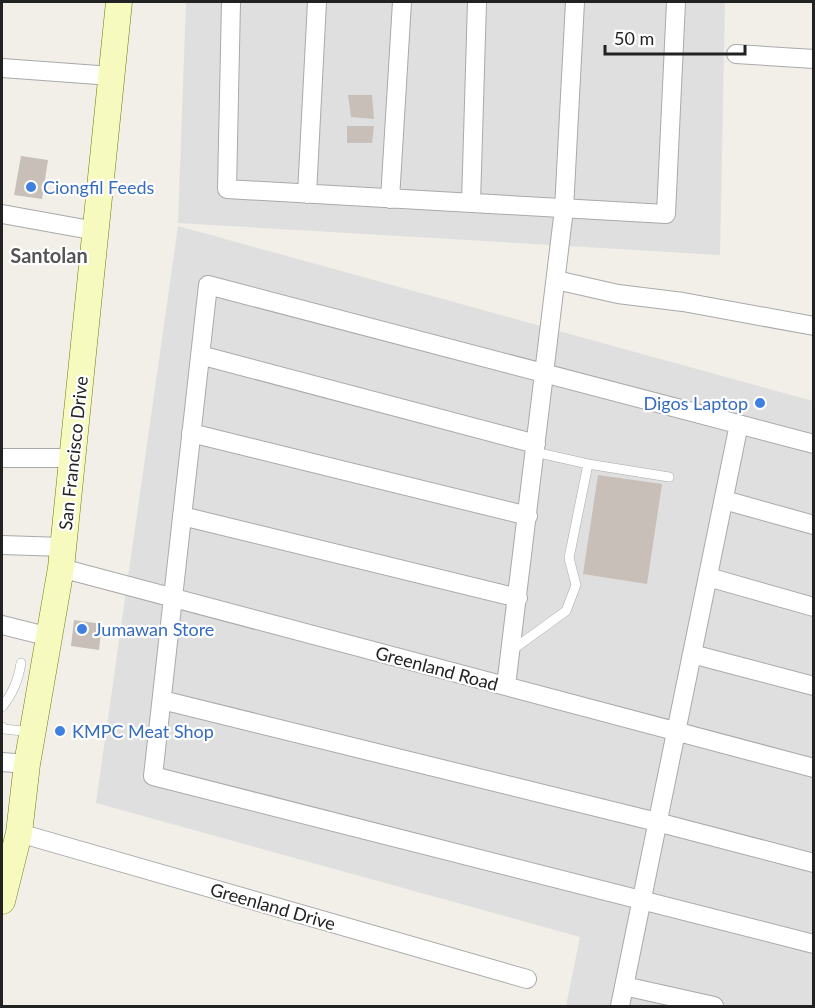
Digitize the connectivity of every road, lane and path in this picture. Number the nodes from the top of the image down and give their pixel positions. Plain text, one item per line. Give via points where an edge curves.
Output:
1 (119, 2) edge
2 (231, 2) edge
3 (318, 2) edge
4 (402, 2) edge
5 (477, 2) edge
6 (575, 2) edge
7 (676, 2) edge
8 (736, 54) dead end
9 (813, 59) edge
10 (2, 68) edge
11 (112, 76) junction
12 (307, 194) junction
13 (390, 199) junction
14 (471, 203) junction
15 (564, 209) junction
16 (2, 214) edge
17 (96, 231) junction
18 (556, 280) junction
19 (813, 327) edge
20 (200, 355) junction
21 (545, 373) junction
22 (739, 424) junction
23 (191, 433) junction
24 (813, 444) edge
25 (536, 448) junction
26 (2, 458) edge
27 (72, 458) junction
28 (588, 464) junction
29 (669, 477) dead end
30 (724, 500) junction
31 (182, 516) junction
32 (528, 516) junction
33 (813, 525) edge
34 (2, 545) edge
35 (62, 558) junction
36 (708, 577) junction
37 (173, 598) junction
38 (518, 598) junction
39 (813, 607) edge
40 (2, 625) edge
41 (50, 637) junction
42 (512, 650) junction
43 (692, 654) junction
44 (21, 663) dead end
45 (813, 686) edge
46 (506, 687) junction
47 (162, 700) junction
48 (2, 707) edge
49 (2, 727) edge
50 (33, 732) junction
51 (676, 732) junction
52 (2, 762) edge
53 (27, 764) junction
54 (813, 768) edge
55 (657, 822) junction
56 (19, 832) junction
57 (813, 863) edge
58 (642, 900) junction
59 (2, 901) edge
60 (813, 944) edge
61 (527, 979) dead end
62 (624, 986) junction
63 (620, 1006) edge
64 (714, 1006) edge

1 - 11 street, San Francisco Drive
2 - 12 street via 227,189
3 - 12 street
4 - 13 street
5 - 14 street
6 - 15 street
7 - 15 street via 666,214
8 - 9 street
10 - 11 street
11 - 17 street, San Francisco Drive
12 - 13 street
13 - 14 street
14 - 15 street
15 - 18 street
16 - 17 street
17 - 27 street, San Francisco Drive
18 - 19 street
18 - 21 street
20 - 21 street via 208,285
20 - 23 street
20 - 25 street
21 - 22 street
21 - 25 street
22 - 24 street
22 - 30 street
23 - 31 street
23 - 32 street
25 - 28 lane
25 - 32 street
26 - 27 street
27 - 35 street, San Francisco Drive
28 - 29 lane
28 - 42 lane via 569,558 576,585 566,610
30 - 33 street
30 - 36 street
31 - 37 street
31 - 38 street
32 - 38 street
34 - 35 street, Greenland Road
35 - 37 street, Greenland Road
35 - 41 street, San Francisco Drive
36 - 39 street
36 - 43 street
37 - 46 street, Greenland Road
37 - 47 street
38 - 42 street
40 - 41 street
41 - 50 street, San Francisco Drive
42 - 46 street
43 - 45 street
43 - 51 street
44 - 48 lane via 18,680
46 - 51 street, Greenland Road
47 - 55 street
47 - 58 street via 153,776
49 - 50 lane
50 - 53 street, San Francisco Drive
51 - 54 street, Greenland Road
51 - 55 street
52 - 53 street
53 - 56 street, San Francisco Drive
55 - 57 street
55 - 58 street
56 - 59 street, San Francisco Drive
56 - 61 street, Greenland Drive
58 - 60 street
58 - 62 street
62 - 63 street
62 - 64 street

